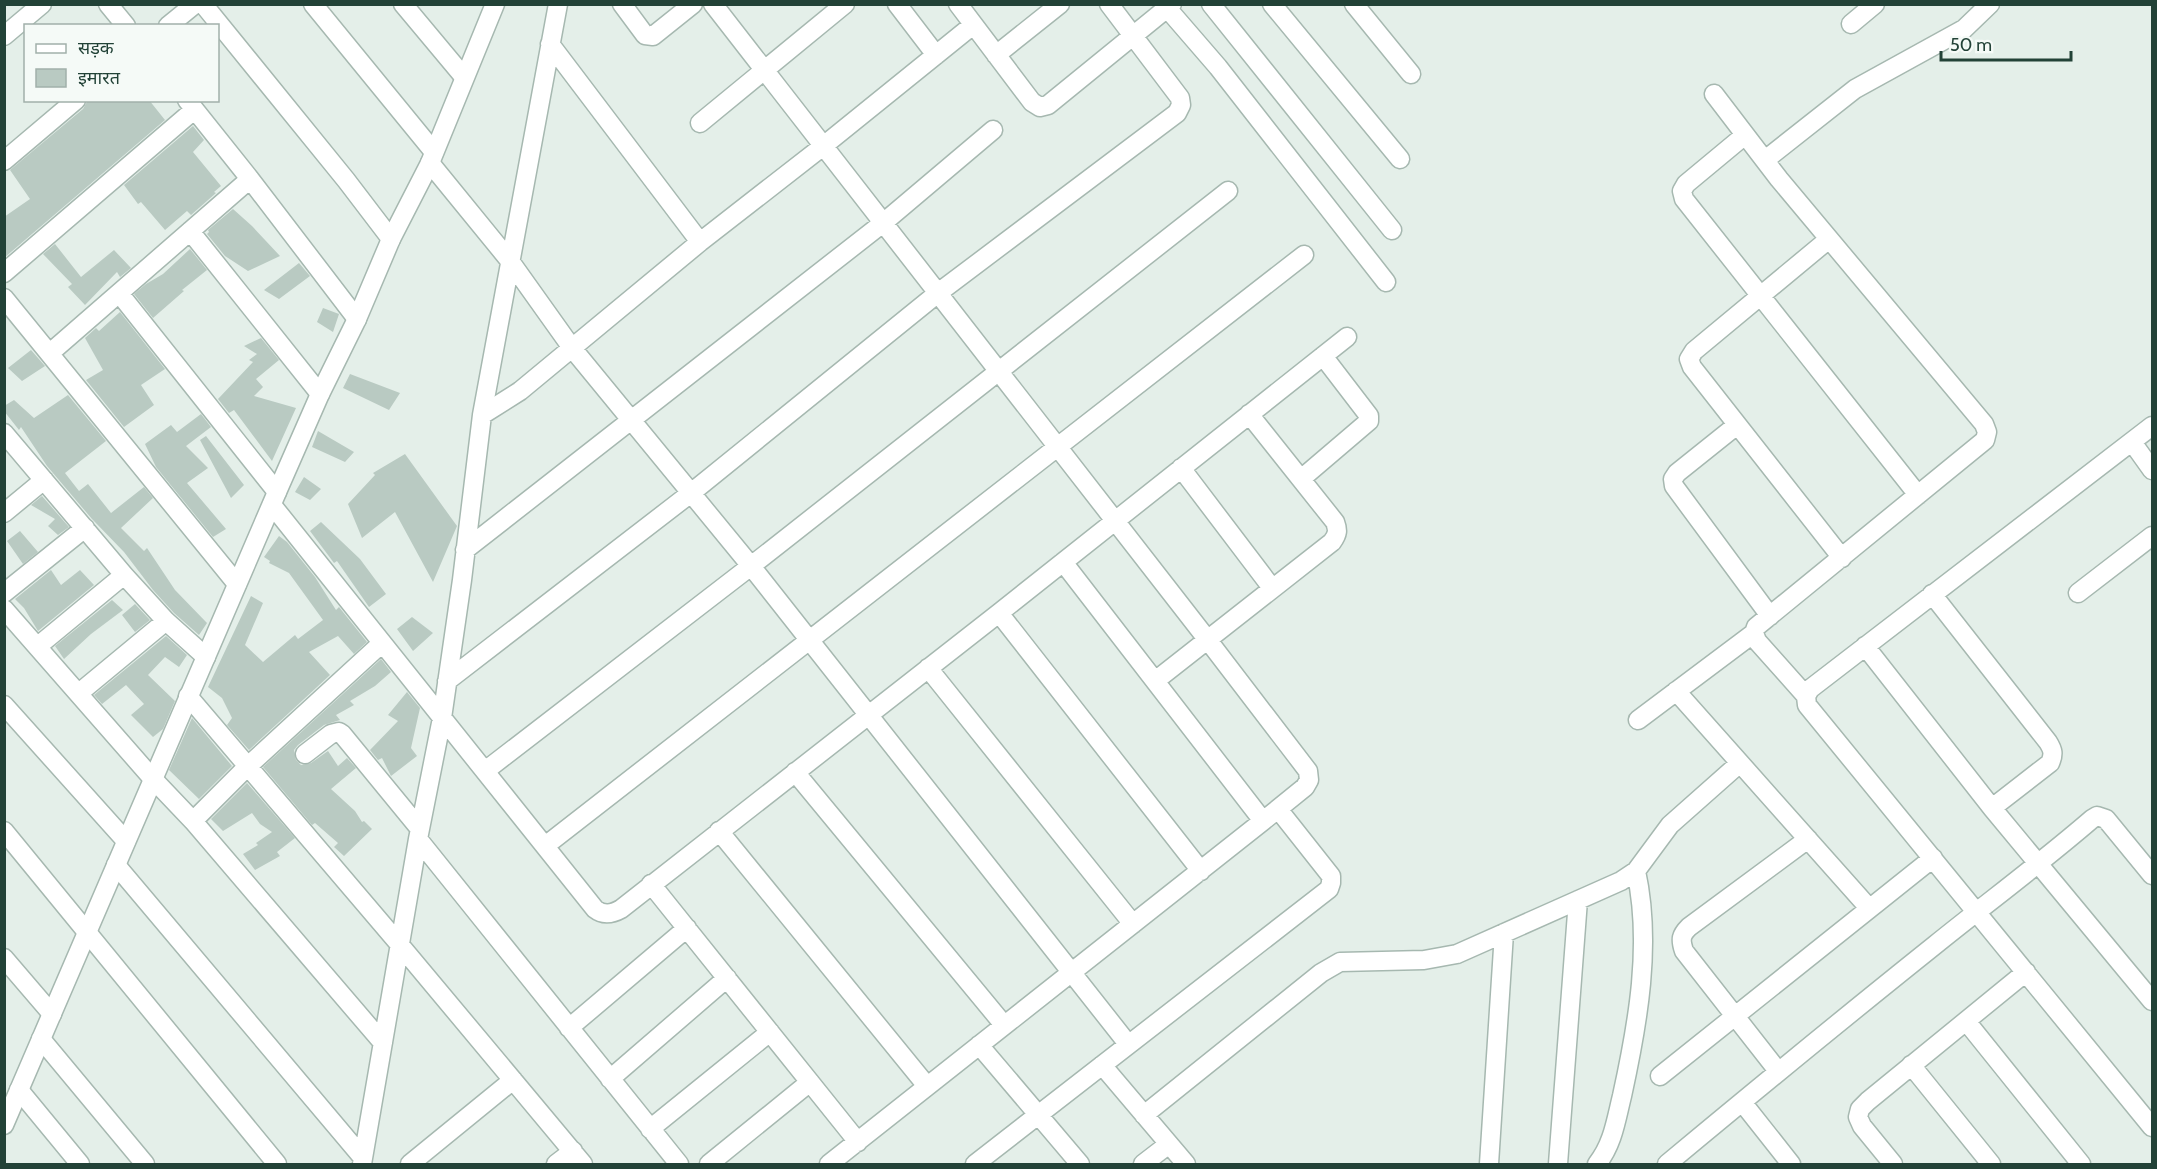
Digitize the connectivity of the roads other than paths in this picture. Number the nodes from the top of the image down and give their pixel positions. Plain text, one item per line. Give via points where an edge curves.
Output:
1 (42, 4) edge
2 (108, 4) edge
3 (195, 4) edge
4 (203, 4) edge
5 (313, 4) edge
6 (403, 4) edge
7 (495, 4) edge
8 (558, 4) edge
9 (622, 4) edge
10 (693, 4) edge
11 (713, 4) edge
12 (845, 4) edge
13 (897, 4) edge
14 (958, 4) edge
15 (1060, 4) edge
16 (1109, 4) edge
17 (1211, 4) edge
18 (1272, 4) edge
19 (1354, 4) edge
20 (1875, 4) edge
21 (1990, 4) edge
22 (1169, 6) edge
23 (124, 24) edge
24 (170, 24) edge
25 (1851, 24) dead end
26 (974, 25) junction
27 (4, 36) edge
28 (1132, 36) junction
29 (550, 44) junction
30 (936, 55) junction
31 (996, 55) junction
32 (764, 70) junction
33 (1411, 74) dead end
34 (464, 77) junction
35 (1714, 94) dead end
36 (74, 102) edge
37 (190, 105) edge
38 (700, 123) dead end
39 (993, 130) dead end
40 (1745, 135) junction
41 (822, 147) junction
42 (432, 158) junction
43 (1400, 159) dead end
44 (4, 160) edge
45 (1765, 160) junction
46 (250, 179) junction
47 (1228, 190) dead end
48 (883, 223) junction
49 (1392, 230) dead end
50 (190, 231) junction
51 (391, 239) junction
52 (1829, 239) junction
53 (700, 242) junction
54 (1304, 255) dead end
55 (510, 261) junction
56 (4, 273) edge
57 (1386, 282) dead end
58 (119, 293) junction
59 (938, 293) junction
60 (1760, 296) junction
61 (4, 298) edge
62 (357, 319) junction
63 (1347, 338) dead end
64 (572, 348) junction
65 (50, 353) junction
66 (1323, 356) junction
67 (998, 372) junction
68 (320, 394) junction
69 (1249, 414) junction
70 (482, 415) junction
71 (631, 421) junction
72 (1737, 425) junction
73 (2152, 426) edge
74 (4, 433) edge
75 (2132, 442) junction
76 (1056, 447) junction
77 (1181, 468) junction
78 (2152, 470) edge
79 (1301, 479) junction
80 (44, 480) junction
81 (691, 493) junction
82 (1918, 495) junction
83 (274, 499) junction
84 (4, 513) edge
85 (1114, 520) junction
86 (85, 528) junction
87 (2152, 536) edge
88 (465, 550) junction
89 (1842, 558) junction
90 (1062, 562) junction
91 (751, 566) junction
92 (124, 575) junction
93 (237, 584) junction
94 (1272, 588) junction
95 (4, 593) edge
96 (2079, 593) dead end
97 (1932, 594) junction
98 (4, 609) edge
99 (999, 614) junction
100 (1770, 616) junction
101 (166, 621) junction
102 (1754, 633) junction
103 (1208, 639) junction
104 (809, 642) junction
105 (381, 644) junction
106 (38, 646) junction
107 (1865, 646) junction
108 (206, 657) junction
109 (928, 669) junction
110 (447, 681) junction
111 (1155, 681) junction
112 (1676, 691) junction
113 (79, 693) junction
114 (188, 696) junction
115 (1806, 696) junction
116 (4, 705) edge
117 (868, 716) junction
118 (442, 718) junction
119 (1638, 720) dead end
120 (305, 754) dead end
121 (1740, 763) junction
122 (247, 767) junction
123 (485, 771) junction
124 (795, 772) junction
125 (153, 779) junction
126 (1992, 808) junction
127 (1278, 809) junction
128 (193, 821) junction
129 (1263, 821) junction
130 (4, 831) edge
131 (719, 831) junction
132 (419, 834) junction
133 (1808, 839) junction
134 (126, 841) junction
135 (545, 846) junction
136 (1933, 858) junction
137 (2039, 864) junction
138 (116, 865) junction
139 (2149, 865) edge
140 (1201, 871) junction
141 (1636, 871) junction
142 (651, 884) junction
143 (1578, 900) junction
144 (1869, 908) junction
145 (1977, 912) junction
146 (1133, 924) junction
147 (687, 928) junction
148 (1504, 933) junction
149 (86, 934) junction
150 (400, 945) junction
151 (4, 958) edge
152 (2026, 972) junction
153 (1070, 973) junction
154 (727, 978) junction
155 (2152, 1001) edge
156 (52, 1014) junction
157 (1735, 1015) junction
158 (1966, 1021) junction
159 (1004, 1025) junction
160 (569, 1028) junction
161 (770, 1032) junction
162 (41, 1039) junction
163 (383, 1043) junction
164 (1128, 1044) junction
165 (979, 1045) junction
166 (1102, 1065) junction
167 (1911, 1065) junction
168 (1778, 1071) junction
169 (1660, 1076) dead end
170 (610, 1079) junction
171 (513, 1080) junction
172 (810, 1082) junction
173 (927, 1086) junction
174 (19, 1090) junction
175 (1742, 1102) junction
176 (1144, 1114) junction
177 (1038, 1115) junction
178 (4, 1125) edge
179 (2152, 1128) edge
180 (650, 1129) junction
181 (858, 1142) junction
182 (1168, 1144) junction
183 (578, 1158) edge
184 (363, 1161) edge
185 (80, 1164) edge
186 (145, 1164) edge
187 (277, 1164) edge
188 (410, 1164) edge
189 (556, 1164) edge
190 (679, 1164) edge
191 (709, 1164) edge
192 (829, 1164) edge
193 (975, 1164) edge
194 (1080, 1164) edge
195 (1143, 1164) edge
196 (1186, 1164) edge
197 (1489, 1164) edge
198 (1558, 1164) edge
199 (1597, 1164) edge
200 (1667, 1164) edge
201 (1791, 1164) edge
202 (1893, 1164) edge
203 (1991, 1164) edge
204 (2081, 1164) edge

1 - 27 street
2 - 23 street
3 - 24 street
4 - 51 street
5 - 42 street
6 - 34 street
7 - 34 street
8 - 29 street
9 - 10 street via 649,37
11 - 32 street
12 - 32 street
13 - 30 street
14 - 26 street
15 - 31 street
16 - 28 street
17 - 49 street
18 - 43 street
19 - 33 street
20 - 25 street
21 - 45 street via 1964,29 1855,89
22 - 28 street
22 - 57 street
26 - 30 street
26 - 31 street
28 - 31 street via 1048,105 1040,107
28 - 59 street via 1180,98 1177,113
29 - 53 street
29 - 55 street
30 - 41 street
32 - 38 street
32 - 41 street
34 - 42 street
35 - 40 street
36 - 44 street
37 - 46 street
37 - 56 street
39 - 48 street
40 - 45 street
40 - 60 street via 1682,190 1684,199
41 - 48 street
41 - 53 street
42 - 51 street
42 - 55 street
45 - 52 street
46 - 50 street
46 - 62 street
47 - 67 street
48 - 59 street
48 - 71 street
50 - 58 street
50 - 68 street
51 - 62 street
52 - 60 street
52 - 82 street via 1987,432 1985,440
53 - 64 street
54 - 76 street
55 - 64 street
55 - 70 street
58 - 65 street
58 - 83 street
59 - 67 street
59 - 81 street
60 - 72 street via 1689,359
60 - 82 street
61 - 65 street
62 - 68 street
63 - 66 street
64 - 70 street via 520,391
64 - 71 street
65 - 93 street
66 - 69 street
66 - 79 street via 1370,421
67 - 76 street
67 - 91 street
68 - 83 street
69 - 77 street
69 - 79 street
70 - 88 street
71 - 81 street
71 - 88 street
72 - 89 street
72 - 100 street via 1677,473 1674,486
73 - 75 street
74 - 80 street
75 - 78 street
75 - 97 street
76 - 85 street
76 - 104 street
77 - 85 street
77 - 94 street
79 - 94 street via 1335,522 1338,535
80 - 84 street
80 - 86 street
81 - 91 street
81 - 110 street
82 - 89 street
83 - 93 street
83 - 105 street
85 - 90 street
85 - 103 street
86 - 92 street
86 - 95 street
87 - 96 street
88 - 110 street
89 - 100 street
90 - 99 street
90 - 111 street
91 - 104 street
91 - 123 street
92 - 101 street
92 - 106 street
93 - 108 street
94 - 103 street
97 - 107 street
97 - 126 street via 2052,750 2050,763
98 - 106 street
99 - 109 street
99 - 140 street
100 - 102 street
101 - 108 street
101 - 113 street
102 - 112 street
102 - 115 street
103 - 111 street
103 - 127 street via 1308,771 1305,787
104 - 117 street
104 - 135 street
105 - 118 street
105 - 122 street
106 - 113 street
107 - 115 street
107 - 126 street
108 - 114 street
109 - 117 street
109 - 146 street
110 - 118 street
111 - 129 street
112 - 119 street
112 - 121 street
113 - 125 street
114 - 122 street
114 - 125 street
115 - 136 street via 1807,705
116 - 134 street
117 - 124 street
117 - 153 street
118 - 123 street
118 - 132 street
120 - 132 street via 332,734 342,734
121 - 133 street
121 - 141 street via 1670,825
122 - 128 street
122 - 150 street
123 - 135 street
124 - 131 street
124 - 159 street
125 - 128 street
125 - 134 street
126 - 137 street
127 - 129 street
127 - 164 street via 1330,876 1329,889
128 - 163 street
129 - 140 street
130 - 149 street
131 - 142 street
131 - 173 street
132 - 150 street
132 - 160 street
133 - 144 street
133 - 157 street via 1682,934 1684,951
134 - 138 street
135 - 142 street via 601,914 614,913
136 - 144 street
136 - 145 street
137 - 139 street via 2097,816 2106,819
137 - 145 street
137 - 155 street
138 - 149 street
138 - 184 street
140 - 146 street
141 - 143 street
141 - 199 street via 1643,917 1642,970 1631,1056 1611,1142
142 - 147 street
143 - 148 street
143 - 198 street
144 - 157 street
145 - 152 street
145 - 168 street
146 - 153 street
147 - 154 street
147 - 160 street
148 - 176 street via 1457,954 1424,960 1340,962
148 - 197 street
149 - 156 street
149 - 187 street
150 - 163 street
150 - 171 street
151 - 156 street
152 - 158 street
152 - 179 street
153 - 159 street
153 - 164 street
154 - 161 street
154 - 170 street
156 - 162 street
157 - 168 street
157 - 169 street
158 - 167 street
158 - 204 street
159 - 165 street
160 - 170 street
161 - 172 street
161 - 180 street
162 - 174 street
162 - 186 street
163 - 184 street
164 - 166 street
165 - 173 street
165 - 177 street
166 - 176 street
166 - 177 street
167 - 202 street via 1868,1101 1858,1117
167 - 203 street
168 - 175 street
170 - 180 street
171 - 183 street
171 - 188 street
172 - 181 street
172 - 191 street
173 - 181 street
174 - 178 street
174 - 185 street
175 - 200 street
175 - 201 street
176 - 182 street
177 - 193 street
177 - 194 street
180 - 190 street
181 - 192 street
182 - 195 street
182 - 196 street
183 - 189 street

